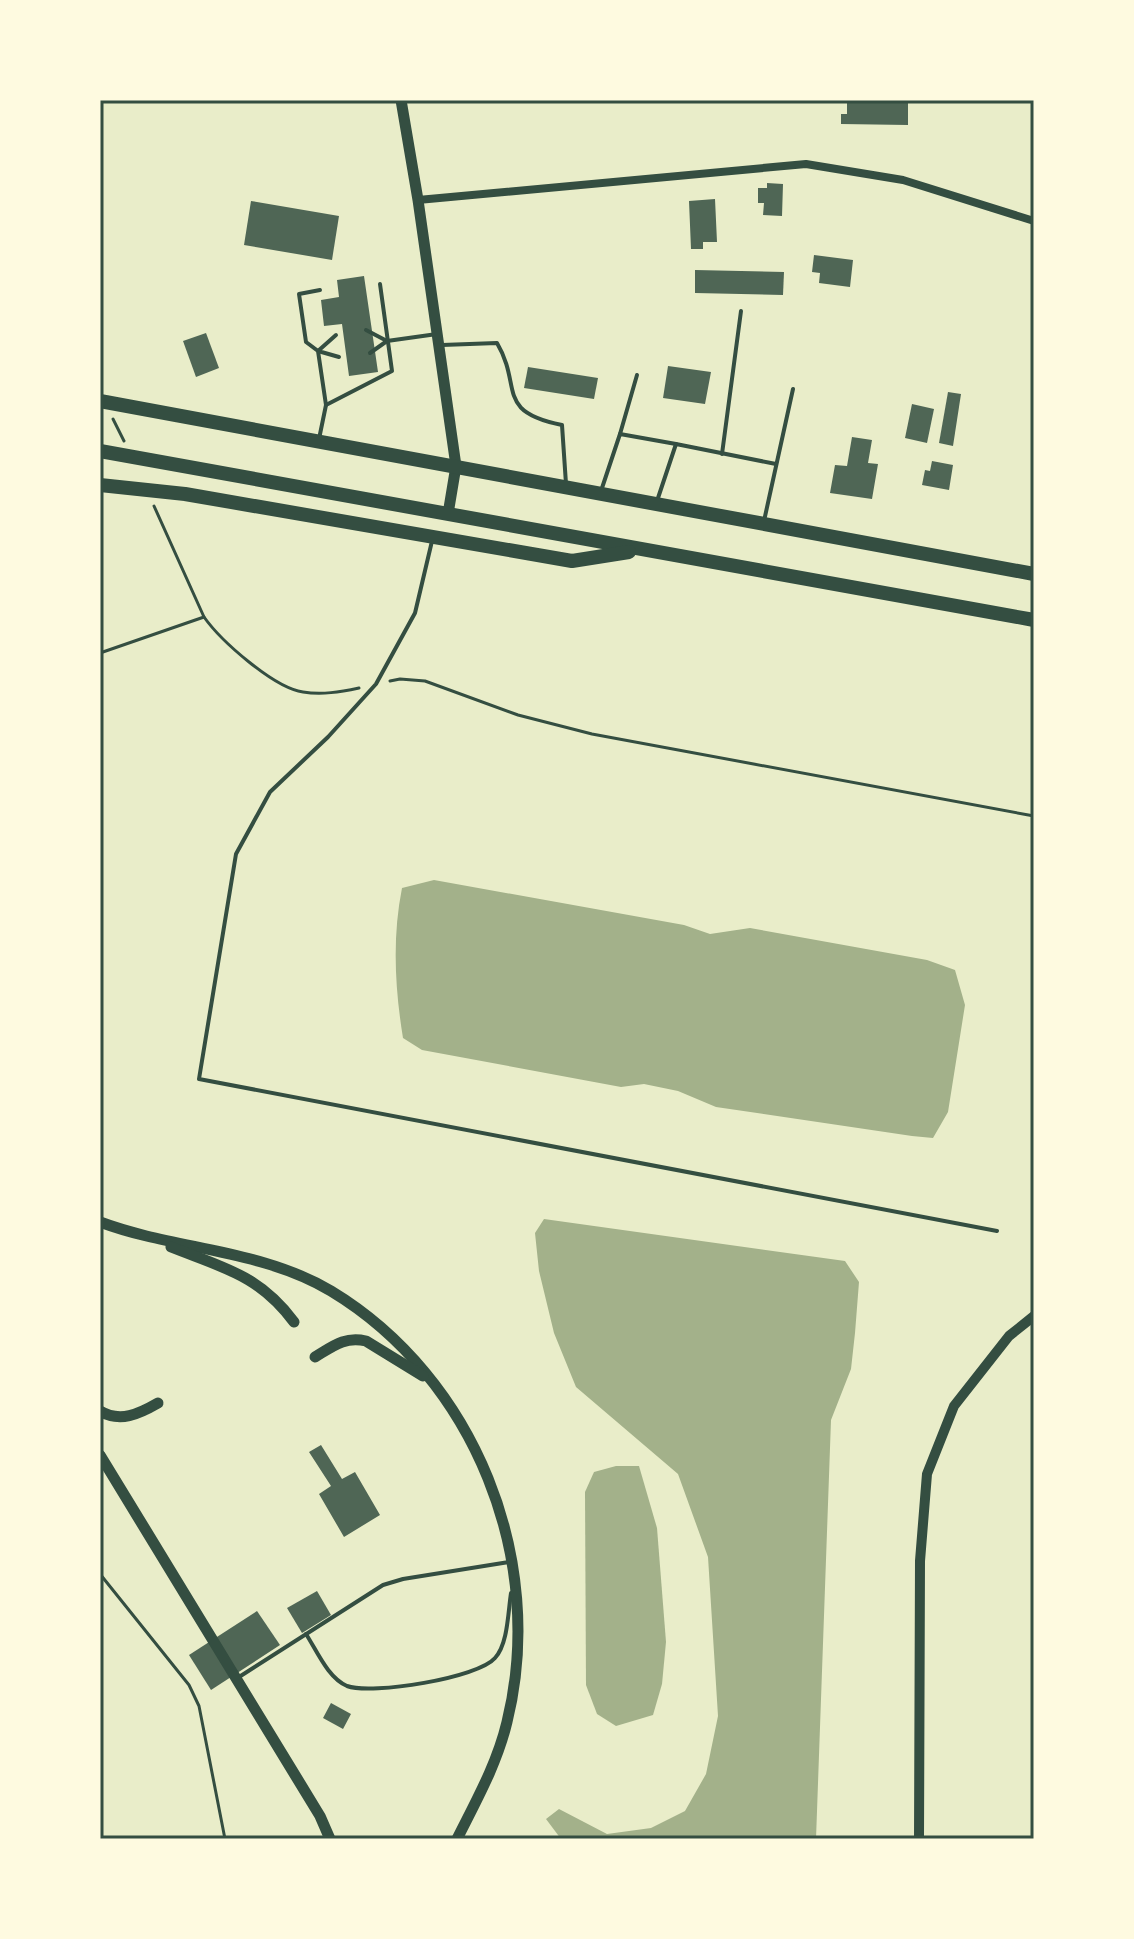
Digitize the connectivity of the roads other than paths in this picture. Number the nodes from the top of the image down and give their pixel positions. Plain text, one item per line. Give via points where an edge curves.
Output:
1 (401, 100) edge
2 (418, 200) junction
3 (1034, 221) edge
4 (380, 284) dead end
5 (320, 290) dead end
6 (741, 311) dead end
7 (366, 330) dead end
8 (336, 335) dead end
9 (438, 340) junction
10 (387, 341) junction
11 (318, 351) junction
12 (370, 353) dead end
13 (339, 357) dead end
14 (637, 375) dead end
15 (793, 389) dead end
16 (100, 401) edge
17 (326, 405) junction
18 (620, 434) junction
19 (319, 441) junction
20 (676, 444) junction
21 (100, 451) edge
22 (722, 454) junction
23 (776, 464) junction
24 (456, 466) junction
25 (100, 485) edge
26 (566, 487) junction
27 (600, 493) junction
28 (656, 503) junction
29 (448, 514) junction
30 (763, 523) junction
31 (433, 539) junction
32 (643, 550) junction
33 (1034, 574) edge
34 (1034, 620) edge
35 (100, 1222) edge
36 (997, 1231) dead end
37 (141, 1236) junction
38 (1034, 1316) edge
39 (294, 1322) dead end
40 (315, 1357) dead end
41 (434, 1382) junction
42 (158, 1403) dead end
43 (100, 1411) edge
44 (100, 1455) edge
45 (511, 1561) junction
46 (514, 1579) junction
47 (306, 1634) junction
48 (237, 1678) junction
49 (330, 1839) edge
50 (457, 1839) edge
51 (919, 1839) edge

1 - 2 main road
2 - 3 street via 806,164 903,180
2 - 9 main road
4 - 10 lane
5 - 11 lane via 299,294 306,342
6 - 22 lane
7 - 10 lane
8 - 11 lane
9 - 10 lane
9 - 24 main road
9 - 26 lane via 497,343 510,389 522,409 535,419 562,425
10 - 12 lane
10 - 17 lane via 392,371
11 - 13 lane
11 - 17 lane
14 - 18 lane
15 - 23 lane
16 - 19 highway
17 - 19 lane
18 - 20 lane
18 - 27 lane
19 - 24 highway
20 - 22 lane
20 - 28 lane
21 - 29 highway
22 - 23 lane
23 - 30 lane
24 - 26 highway
24 - 29 main road
25 - 31 highway via 185,494
26 - 27 highway
27 - 28 highway
28 - 30 highway
29 - 32 highway
30 - 33 highway
31 - 32 highway via 572,561
31 - 36 lane via 415,613 376,684 270,792 236,854 199,1079
32 - 34 highway
35 - 37 main road
37 - 39 main road via 254,1282
37 - 41 main road via 266,1263 330,1291 397,1341
38 - 51 street via 1009,1336 954,1406 927,1474 920,1561
40 - 41 main road via 357,1339
41 - 45 main road via 489,1478
42 - 43 main road via 130,1416
44 - 48 main road
45 - 46 main road
45 - 47 lane via 393,1581
46 - 47 lane via 501,1649 484,1668 462,1675 376,1689 348,1686 333,1676
46 - 50 main road via 516,1661 507,1722 488,1781
47 - 48 lane
48 - 49 main road

